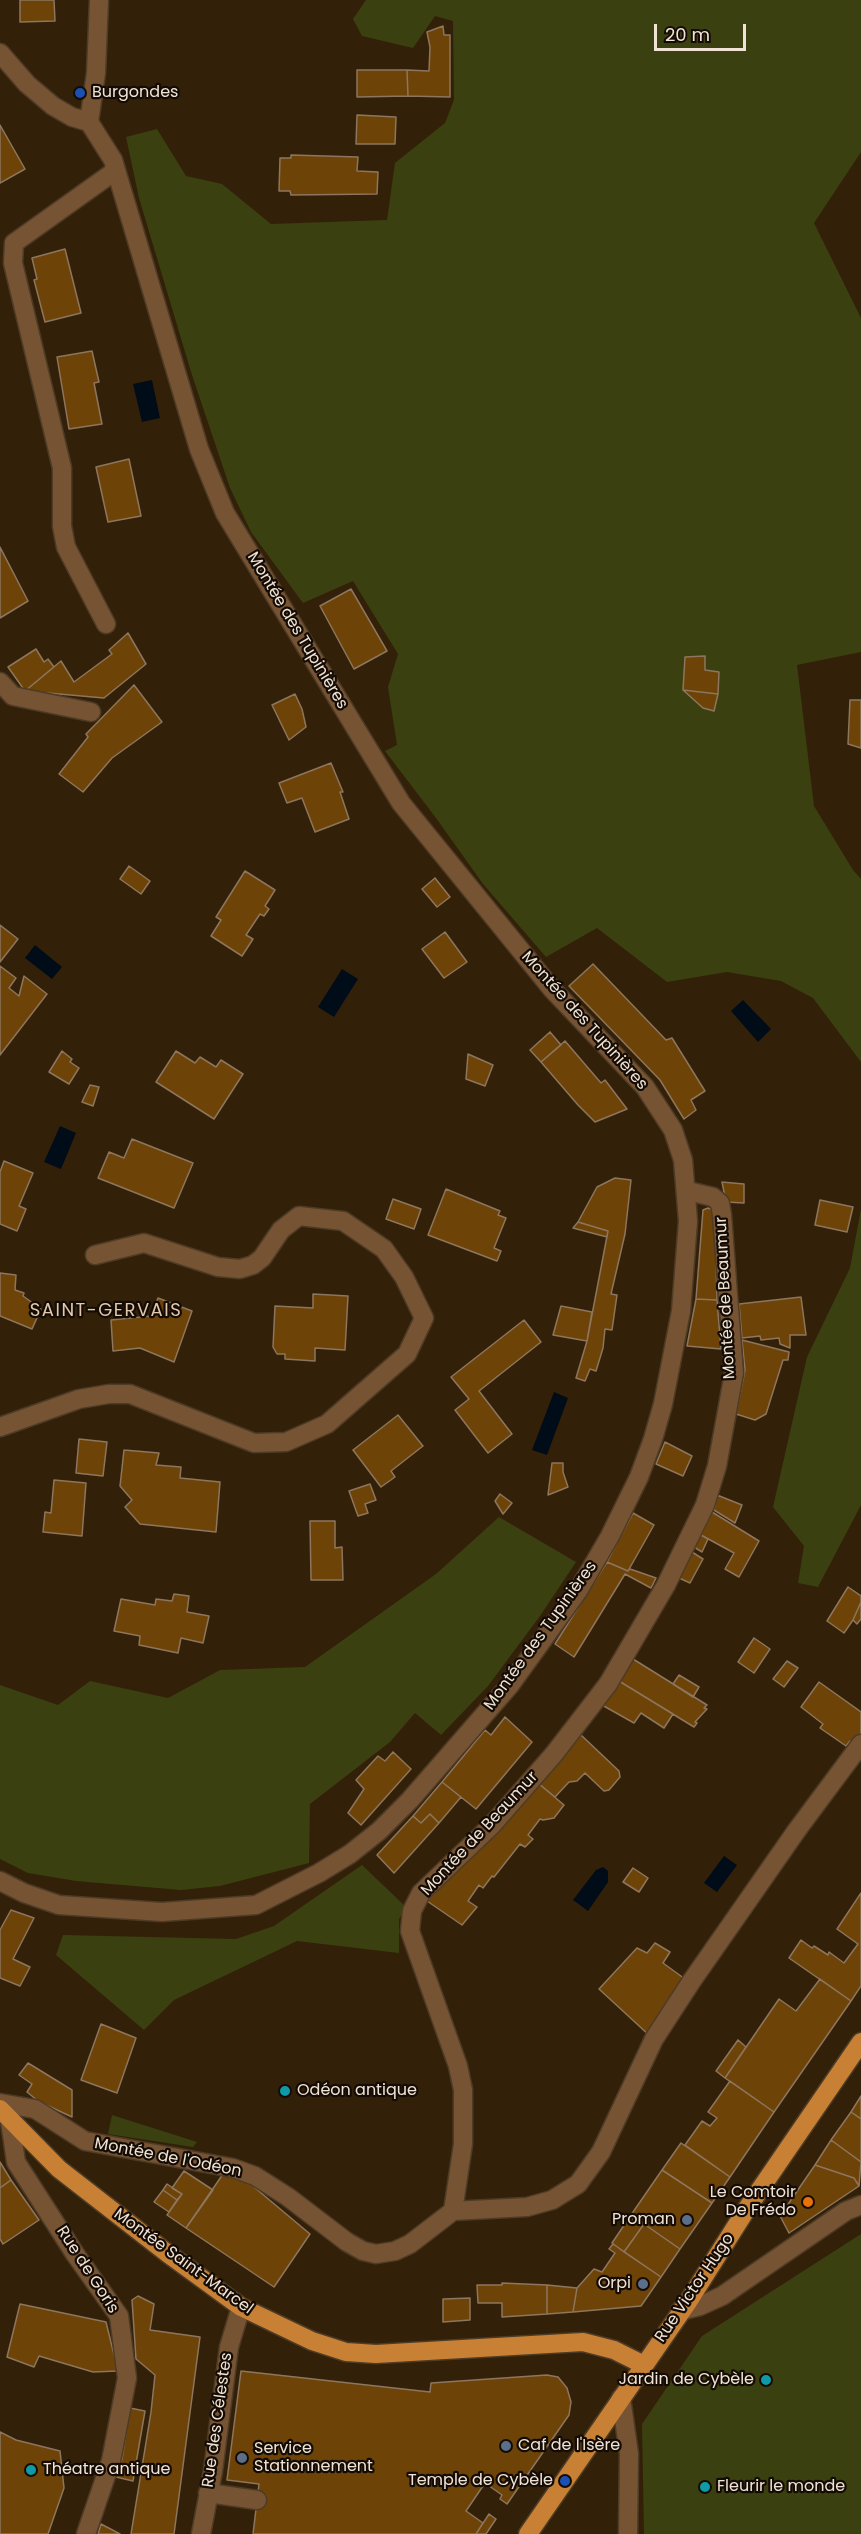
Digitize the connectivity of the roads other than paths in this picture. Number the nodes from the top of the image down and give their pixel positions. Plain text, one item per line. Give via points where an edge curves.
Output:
1 (99, 0) edge
2 (0, 53) edge
3 (89, 122) junction
4 (116, 171) junction
5 (106, 624) dead end
6 (0, 684) edge
7 (91, 712) dead end
8 (688, 1191) junction
9 (95, 1255) dead end
10 (0, 1427) edge
11 (861, 1744) edge
12 (0, 1881) edge
13 (861, 2042) edge
14 (0, 2103) edge
15 (5, 2115) edge
16 (861, 2205) edge
17 (453, 2211) junction
18 (241, 2307) junction
19 (680, 2311) junction
20 (644, 2365) junction
21 (621, 2398) junction
22 (208, 2493) junction
23 (257, 2500) dead end
24 (86, 2534) edge
25 (201, 2534) edge
26 (528, 2534) edge
27 (628, 2534) edge

1 - 3 street
2 - 3 street via 53,106
3 - 4 street, Montée des Tupinières
4 - 5 street via 14,243 13,263 62,468 66,547
4 - 8 street, Montée des Tupinières via 199,449 225,513 401,803 552,989 645,1087 673,1130
6 - 7 street via 13,696
8 - 12 street, Montée des Tupinières via 685,1280 672,1364 639,1477 578,1591 510,1685 410,1800 350,1854 256,1905 162,1912 59,1905
8 - 17 street, Montée de Beaumur via 713,1197 720,1203 734,1372 717,1466 705,1505 666,1585 608,1684 492,1825 421,1893 412,1911 410,1931 458,2066 462,2090 463,2144
9 - 10 street via 144,1243 218,1267 240,1269 262,1258 281,1230 299,1216 343,1221 384,1249 404,1277 424,1318 407,1354 327,1424 286,1442 254,1443 130,1394 79,1399
11 - 17 street via 654,2039 601,2152 578,2184 552,2200 527,2207
13 - 19 main road, Rue Victor Hugo
14 - 17 street, Montée de l'Odéon via 35,2109 85,2141 233,2168 255,2176 363,2251 376,2254 411,2244
15 - 18 main road, Montée Saint-Marcel via 68,2176
15 - 24 street, Rue de Goris via 16,2162 119,2316 127,2378 111,2461
16 - 19 street via 846,2211 722,2295
18 - 20 main road, Montée Saint-Marcel via 312,2342 346,2352 376,2354 577,2342 614,2350
18 - 22 street, Rue des Célestes via 228,2347
19 - 20 main road, Rue Victor Hugo
20 - 21 main road, Rue Victor Hugo
21 - 26 main road, Rue Victor Hugo
21 - 27 street via 629,2454
22 - 23 street
22 - 25 street, Rue des Célestes

